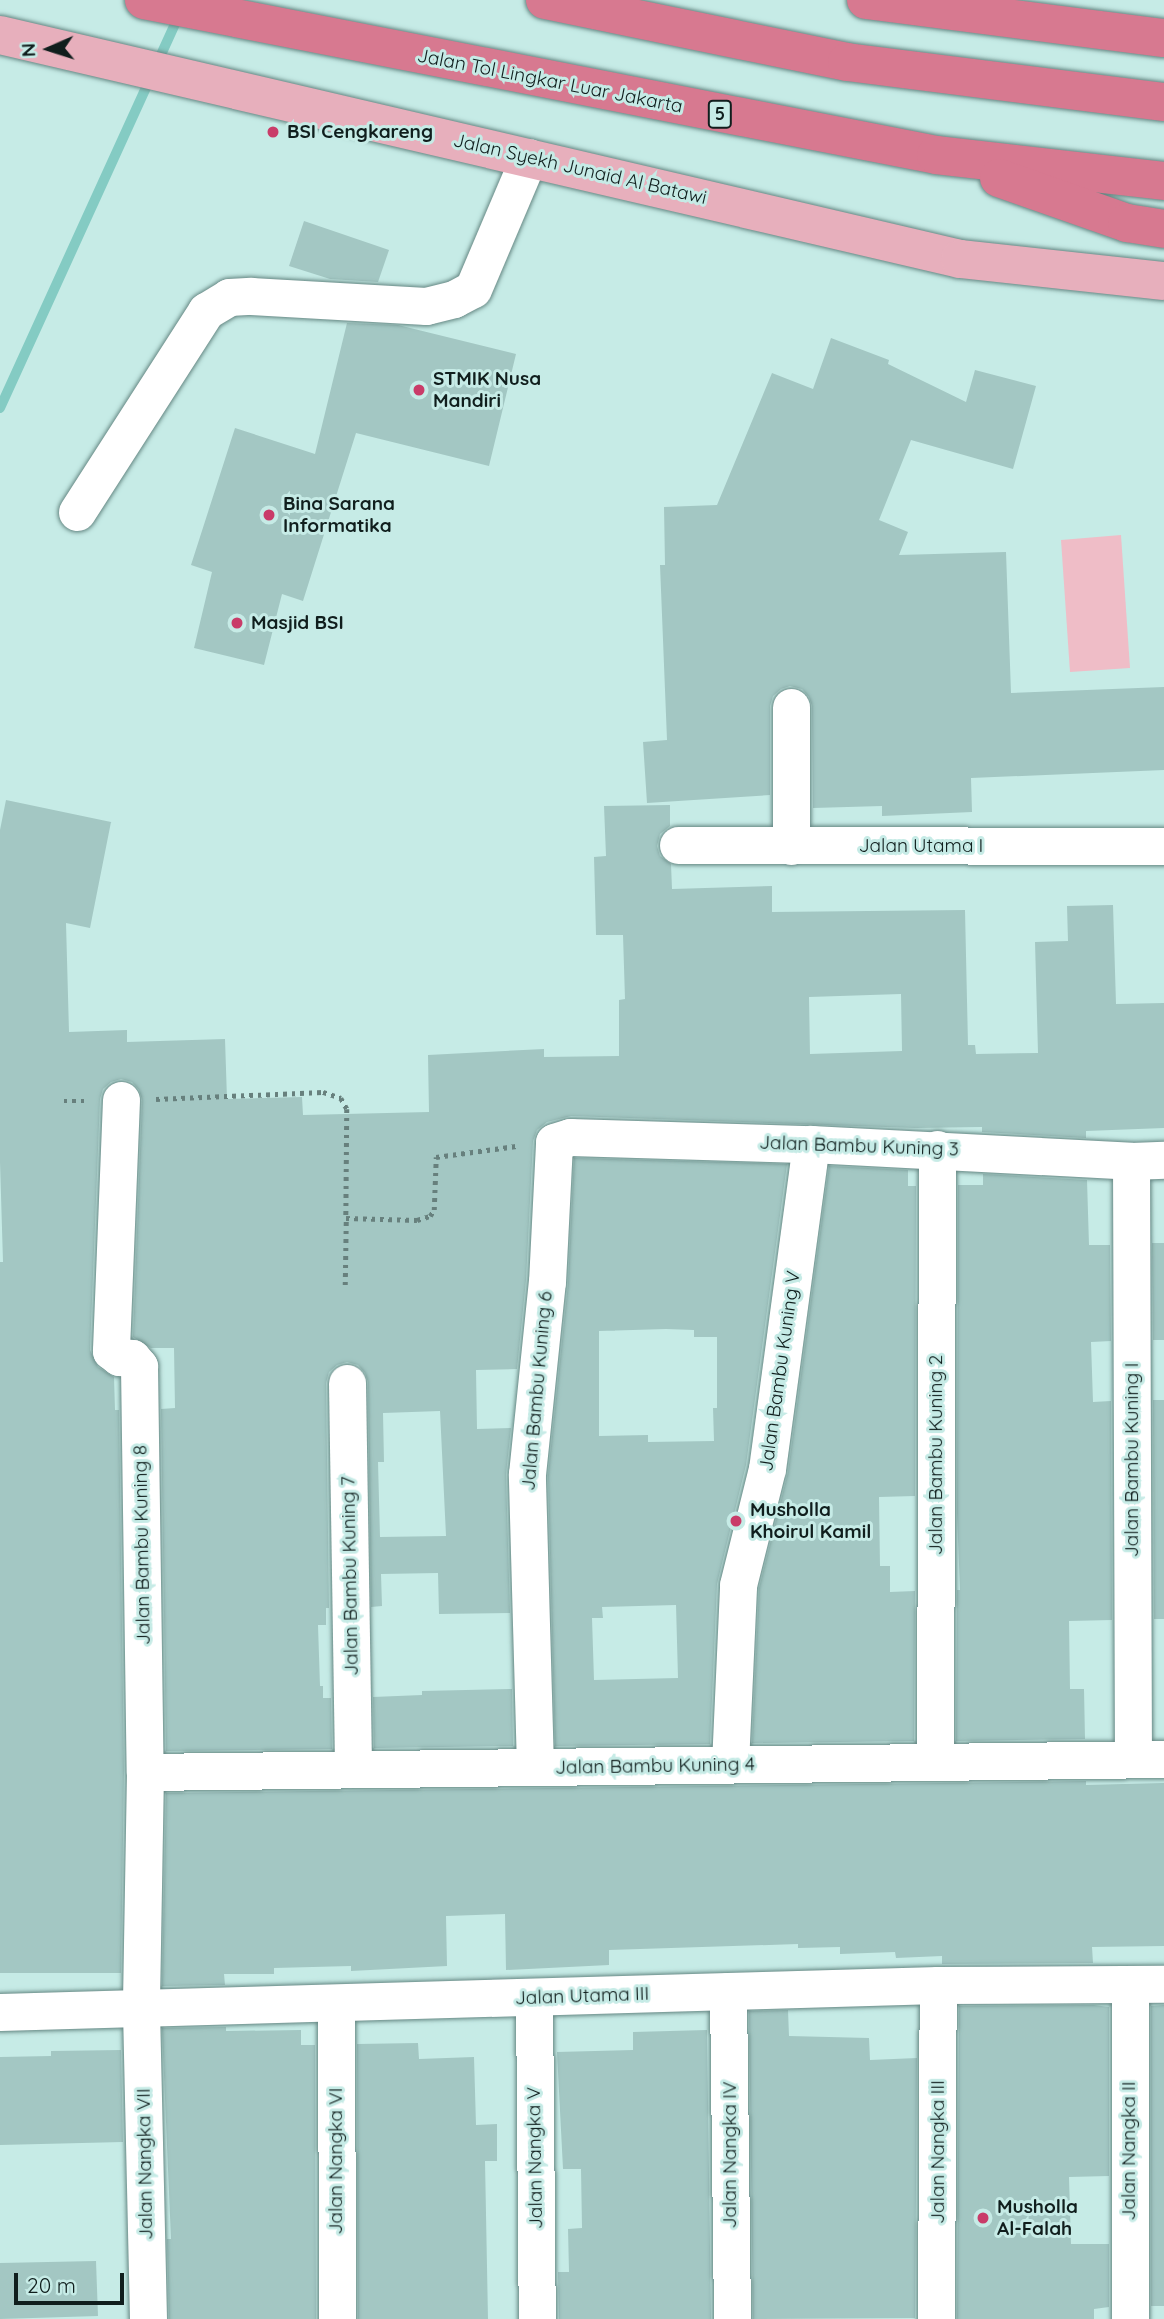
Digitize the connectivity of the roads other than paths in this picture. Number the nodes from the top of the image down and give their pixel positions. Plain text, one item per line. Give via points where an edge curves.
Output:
1 (145, 0) edge
2 (545, 0) edge
3 (866, 0) edge
4 (0, 35) edge
5 (1164, 38) edge
6 (1164, 102) edge
7 (936, 155) junction
8 (529, 157) junction
9 (1164, 181) edge
10 (1164, 229) edge
11 (1164, 281) edge
12 (77, 512) dead end
13 (791, 707) dead end
14 (678, 845) dead end
15 (791, 846) junction
16 (1164, 846) edge
17 (121, 1100) road end
18 (554, 1142) joint
19 (811, 1144) junction
20 (937, 1149) junction
21 (1148, 1160) edge
22 (346, 1383) dead end
23 (1149, 1759) edge
24 (935, 1762) junction
25 (730, 1764) junction
26 (535, 1767) junction
27 (353, 1769) junction
28 (145, 1772) junction
29 (1147, 1984) edge
30 (938, 1985) junction
31 (728, 1991) junction
32 (534, 1997) junction
33 (336, 2004) junction
34 (141, 2010) junction
35 (0, 2012) edge
36 (148, 2319) edge
37 (337, 2319) edge
38 (537, 2319) edge
39 (732, 2319) edge
40 (936, 2319) edge
41 (1130, 2319) edge

1 - 7 highway, Jalan Tol Lingkar Luar Jakarta / 5
2 - 6 highway via 847,62
3 - 5 highway
4 - 8 main road, Jalan Syekh Junaid Al Batawi
7 - 9 highway, Jalan Tol Lingkar Luar Jakarta / 5
7 - 10 highway via 1127,223
8 - 11 main road, Jalan Syekh Junaid Al Batawi via 960,259
8 - 12 street via 473,289 454,299 426,306 240,296 229,297 206,311
13 - 15 street
14 - 15 street, Jalan Utama I
15 - 16 street, Jalan Utama I
17 - 28 street, Jalan Bambu Kuning 8 via 111,1351 132,1358 139,1366
18 - 19 street, Jalan Bambu Kuning 3 via 570,1137
18 - 26 street, Jalan Bambu Kuning 6 via 547,1282 527,1474
19 - 20 street, Jalan Bambu Kuning 3
19 - 25 street, Jalan Bambu Kuning V via 767,1469 738,1585
20 - 21 street, Jalan Bambu Kuning 3
20 - 24 street, Jalan Bambu Kuning 2
21 - 23 street, Jalan Bambu Kuning I
22 - 27 street, Jalan Bambu Kuning 7
23 - 24 street, Jalan Bambu Kuning 4
24 - 25 street, Jalan Bambu Kuning 4
25 - 26 street, Jalan Bambu Kuning 4
26 - 27 street, Jalan Bambu Kuning 4
27 - 28 street, Jalan Bambu Kuning 4
28 - 34 street, Jalan Bambu Kuning 8
29 - 30 street, Jalan Utama III
29 - 41 street, Jalan Nangka II
30 - 31 street, Jalan Utama III
30 - 40 street, Jalan Nangka III
31 - 32 street, Jalan Utama III
31 - 39 street, Jalan Nangka IV
32 - 33 street, Jalan Utama III
32 - 38 street, Jalan Nangka V
33 - 34 street, Jalan Utama III
33 - 37 street, Jalan Nangka VI
34 - 35 street, Jalan Utama III
34 - 36 street, Jalan Nangka VII

